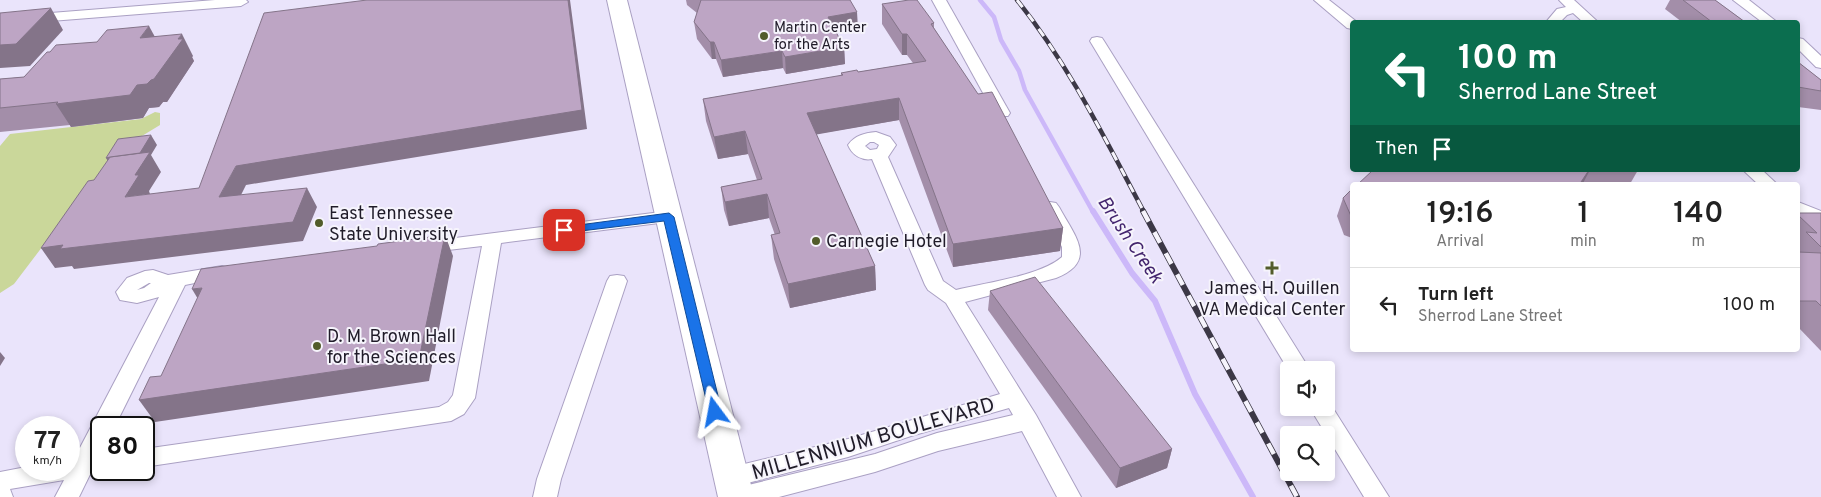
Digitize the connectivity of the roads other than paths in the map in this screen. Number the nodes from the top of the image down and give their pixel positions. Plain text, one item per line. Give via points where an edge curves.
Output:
1 (116, 0) edge
2 (617, 0) edge
3 (939, 0) edge
4 (1321, 0) edge
5 (1740, 0) edge
6 (241, 2) dead end
7 (1571, 4) edge
8 (105, 13) junction
9 (1555, 20) edge
10 (1589, 20) edge
11 (1767, 20) edge
12 (0, 21) edge
13 (1350, 23) edge
14 (1097, 41) dead end
15 (1800, 44) edge
16 (1821, 64) edge
17 (1010, 129) edge
18 (878, 154) dead end
19 (1754, 172) edge
20 (1766, 182) edge
21 (1045, 196) edge
22 (1800, 208) edge
23 (669, 217) junction
24 (1821, 218) edge
25 (1821, 225) edge
26 (1800, 226) edge
27 (493, 238) junction
28 (406, 250) edge
29 (237, 270) edge
30 (617, 281) dead end
31 (953, 298) junction
32 (1293, 361) edge
33 (1014, 398) junction
34 (107, 416) edge
35 (1326, 416) edge
36 (1026, 421) junction
37 (90, 449) edge
38 (155, 456) edge
39 (80, 467) edge
40 (15, 479) edge
41 (74, 481) edge
42 (0, 482) edge
43 (736, 490) edge
44 (67, 497) edge
45 (545, 497) edge
46 (1069, 497) edge
47 (1377, 497) edge

1 - 8 street
2 - 23 highway
3 - 17 street
4 - 13 street
5 - 11 street
6 - 8 street
7 - 9 street
7 - 10 street
8 - 12 street
14 - 32 street
15 - 16 street
18 - 31 street via 935,285
19 - 20 street
21 - 31 street via 1071,247 1071,259 1058,271
22 - 24 street
23 - 27 street
23 - 43 highway
25 - 26 street
27 - 28 street
27 - 38 street via 464,398 456,408 443,415
29 - 34 street via 162,279
30 - 45 street
31 - 33 street
33 - 36 street
33 - 43 street, MILLENNIUM BOULEVARD via 848,448
35 - 47 street
36 - 43 street via 937,442 875,463
36 - 46 street via 1042,443
37 - 39 street
40 - 42 street
41 - 44 street

